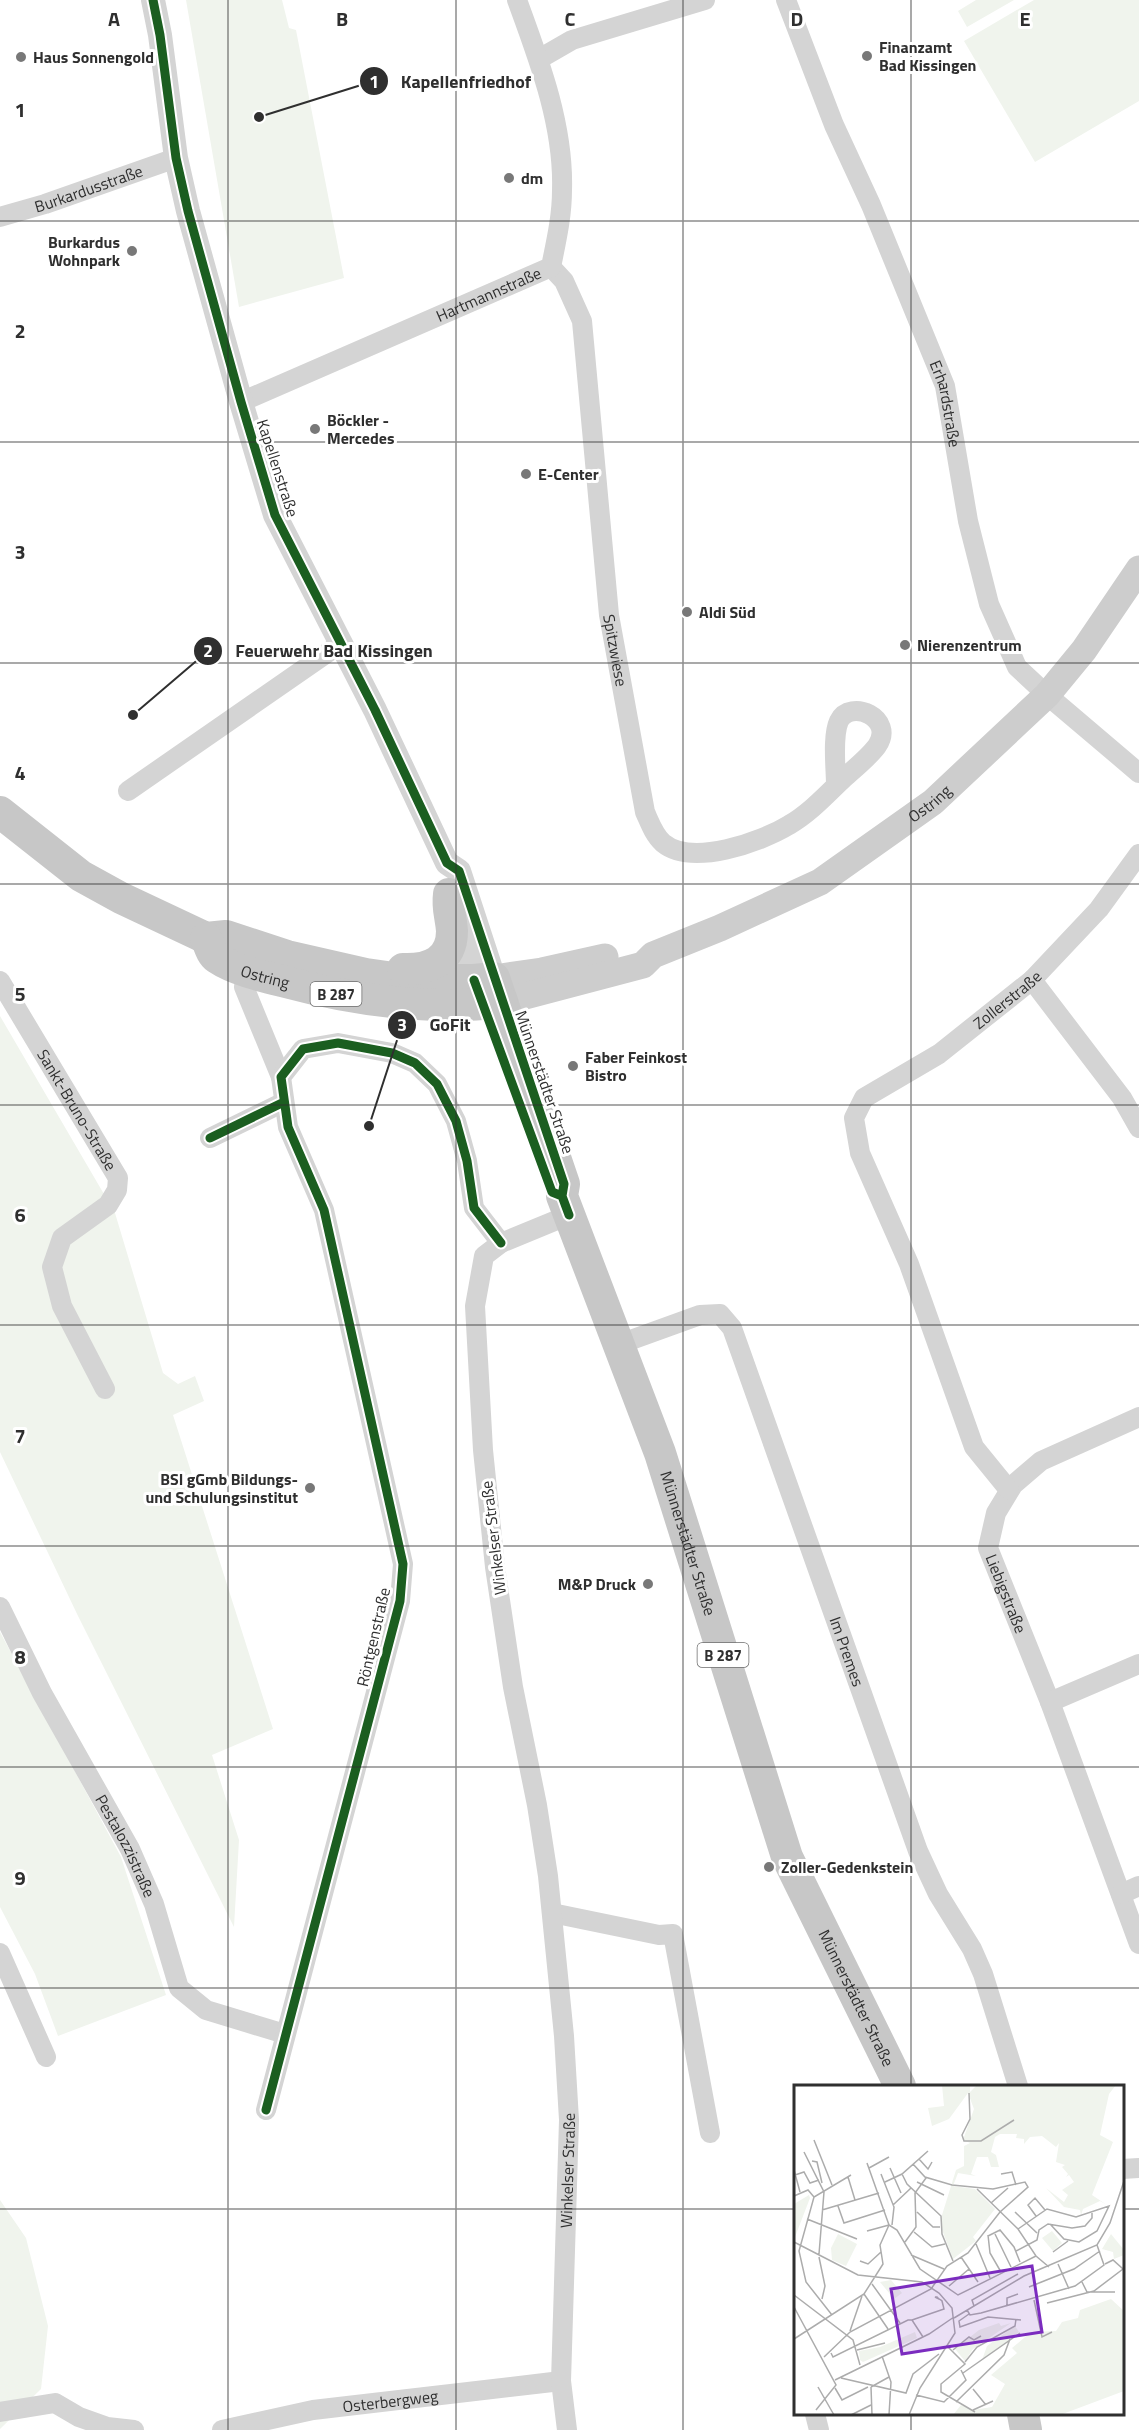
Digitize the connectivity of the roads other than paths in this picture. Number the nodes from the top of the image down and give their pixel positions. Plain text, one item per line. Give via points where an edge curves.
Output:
1 (153, 0) edge
2 (517, 0) edge
3 (705, 0) edge
4 (786, 0) edge
5 (539, 58) junction
6 (176, 158) junction
7 (0, 217) edge
8 (551, 267) junction
9 (241, 402) junction
10 (1139, 569) edge
11 (340, 644) junction
12 (1047, 696) junction
13 (1139, 772) edge
14 (836, 785) dead end
15 (128, 791) dead end
16 (0, 812) edge
17 (1139, 854) edge
18 (447, 863) junction
19 (449, 894) junction
20 (206, 938) junction
21 (246, 971) junction
22 (349, 971) junction
23 (1032, 980) junction
24 (0, 981) edge
25 (488, 991) junction
26 (281, 1077) junction
27 (284, 1102) junction
28 (1139, 1128) edge
29 (210, 1138) dead end
30 (565, 1205) junction
31 (501, 1243) junction
32 (617, 1345) junction
33 (105, 1389) dead end
34 (1139, 1417) edge
35 (1010, 1490) junction
36 (0, 1607) edge
37 (1139, 1664) edge
38 (1050, 1702) junction
39 (1130, 1890) edge
40 (552, 1913) junction
41 (1139, 1944) edge
42 (0, 1953) edge
43 (285, 2034) junction
44 (46, 2057) dead end
45 (900, 2085) edge
46 (1018, 2085) edge
47 (267, 2110) dead end
48 (710, 2133) dead end
49 (1139, 2168) edge
50 (1124, 2169) edge
51 (561, 2381) junction
52 (0, 2412) edge
53 (815, 2415) edge
54 (1023, 2415) edge
55 (134, 2430) edge
56 (222, 2430) edge
57 (567, 2430) edge
58 (819, 2430) edge
59 (1026, 2430) edge

1 - 6 street, Kapellenstraße
2 - 5 street, Hartmannstraße
3 - 5 street via 572,40
4 - 12 street, Erhardstraße via 834,125 945,386 968,521 989,604 1017,667
5 - 8 street, Hartmannstraße via 556,130 562,189
6 - 7 street, Burkardusstraße
6 - 9 street, Kapellenstraße
8 - 9 street, Hartmannstraße
8 - 14 street, Spitzwiese via 564,281 582,321 609,615 645,812 654,832 664,844 681,852 696,854 730,848 790,825
9 - 11 street, Kapellenstraße via 275,515
10 - 12 main road, Ostring via 1084,651
11 - 15 street
11 - 18 street, Kapellenstraße
12 - 13 street, Erhardstraße
12 - 25 main road, Ostring via 933,802 820,882 653,955 643,965
16 - 20 main road, Ostring / B 287 via 81,876
17 - 23 street, Zollerstraße via 1099,909
18 - 19 street, Kapellenstraße via 444,875
18 - 25 street, Kapellenstraße via 459,872
19 - 22 main road via 451,942 435,965 417,969 364,963
19 - 25 street, Kapellenstraße
20 - 21 main road, Ostring / B 287 via 215,957
20 - 22 main road, Ostring / B 287 via 226,936
21 - 25 main road, Ostring / B 287 via 316,990 413,1005
21 - 26 street, Röntgenstraße via 244,987
22 - 25 main road, Ostring / B 287
23 - 28 street via 1122,1098
23 - 35 street, Zollerstraße via 939,1054 864,1098 854,1118 860,1153 909,1264 974,1447
24 - 33 street, Sankt-Bruno-Straße via 118,1178 117,1190 108,1204 62,1238 52,1266 62,1306
25 - 30 main road, Münnerstädter Straße / B 287 via 552,1192
26 - 27 street, Röntgenstraße
26 - 31 street via 303,1049 338,1043 392,1053 416,1063 437,1084 456,1120 474,1208
27 - 29 street
27 - 43 street, Röntgenstraße via 288,1127 324,1210 403,1564 400,1601
30 - 31 street, Winkelser Straße
30 - 32 main road, Münnerstädter Straße / B 287
31 - 40 street, Winkelser Straße via 484,1256 475,1306 483,1450 495,1567
32 - 45 main road, Münnerstädter Straße / B 287 via 660,1454 787,1857
32 - 46 street, Im Premes via 700,1315 720,1314 732,1328 918,1851 983,1974
34 - 35 street, Liebigstraße via 1041,1461
35 - 38 street, Liebigstraße via 996,1513 988,1548
36 - 43 street, Pestalozzistraße via 42,1694 130,1849 154,1904 179,1988 206,2010
37 - 38 street
38 - 39 street, Liebigstraße
39 - 41 street, Liebigstraße
40 - 48 street via 659,1935 673,1934
40 - 51 street, Winkelser Straße via 569,2120
42 - 44 street
43 - 47 street, Röntgenstraße
49 - 50 street
51 - 56 street, Osterbergweg via 313,2410
51 - 57 street, Winkelser Straße
52 - 55 street via 55,2403 107,2427
53 - 58 street
54 - 59 main road

